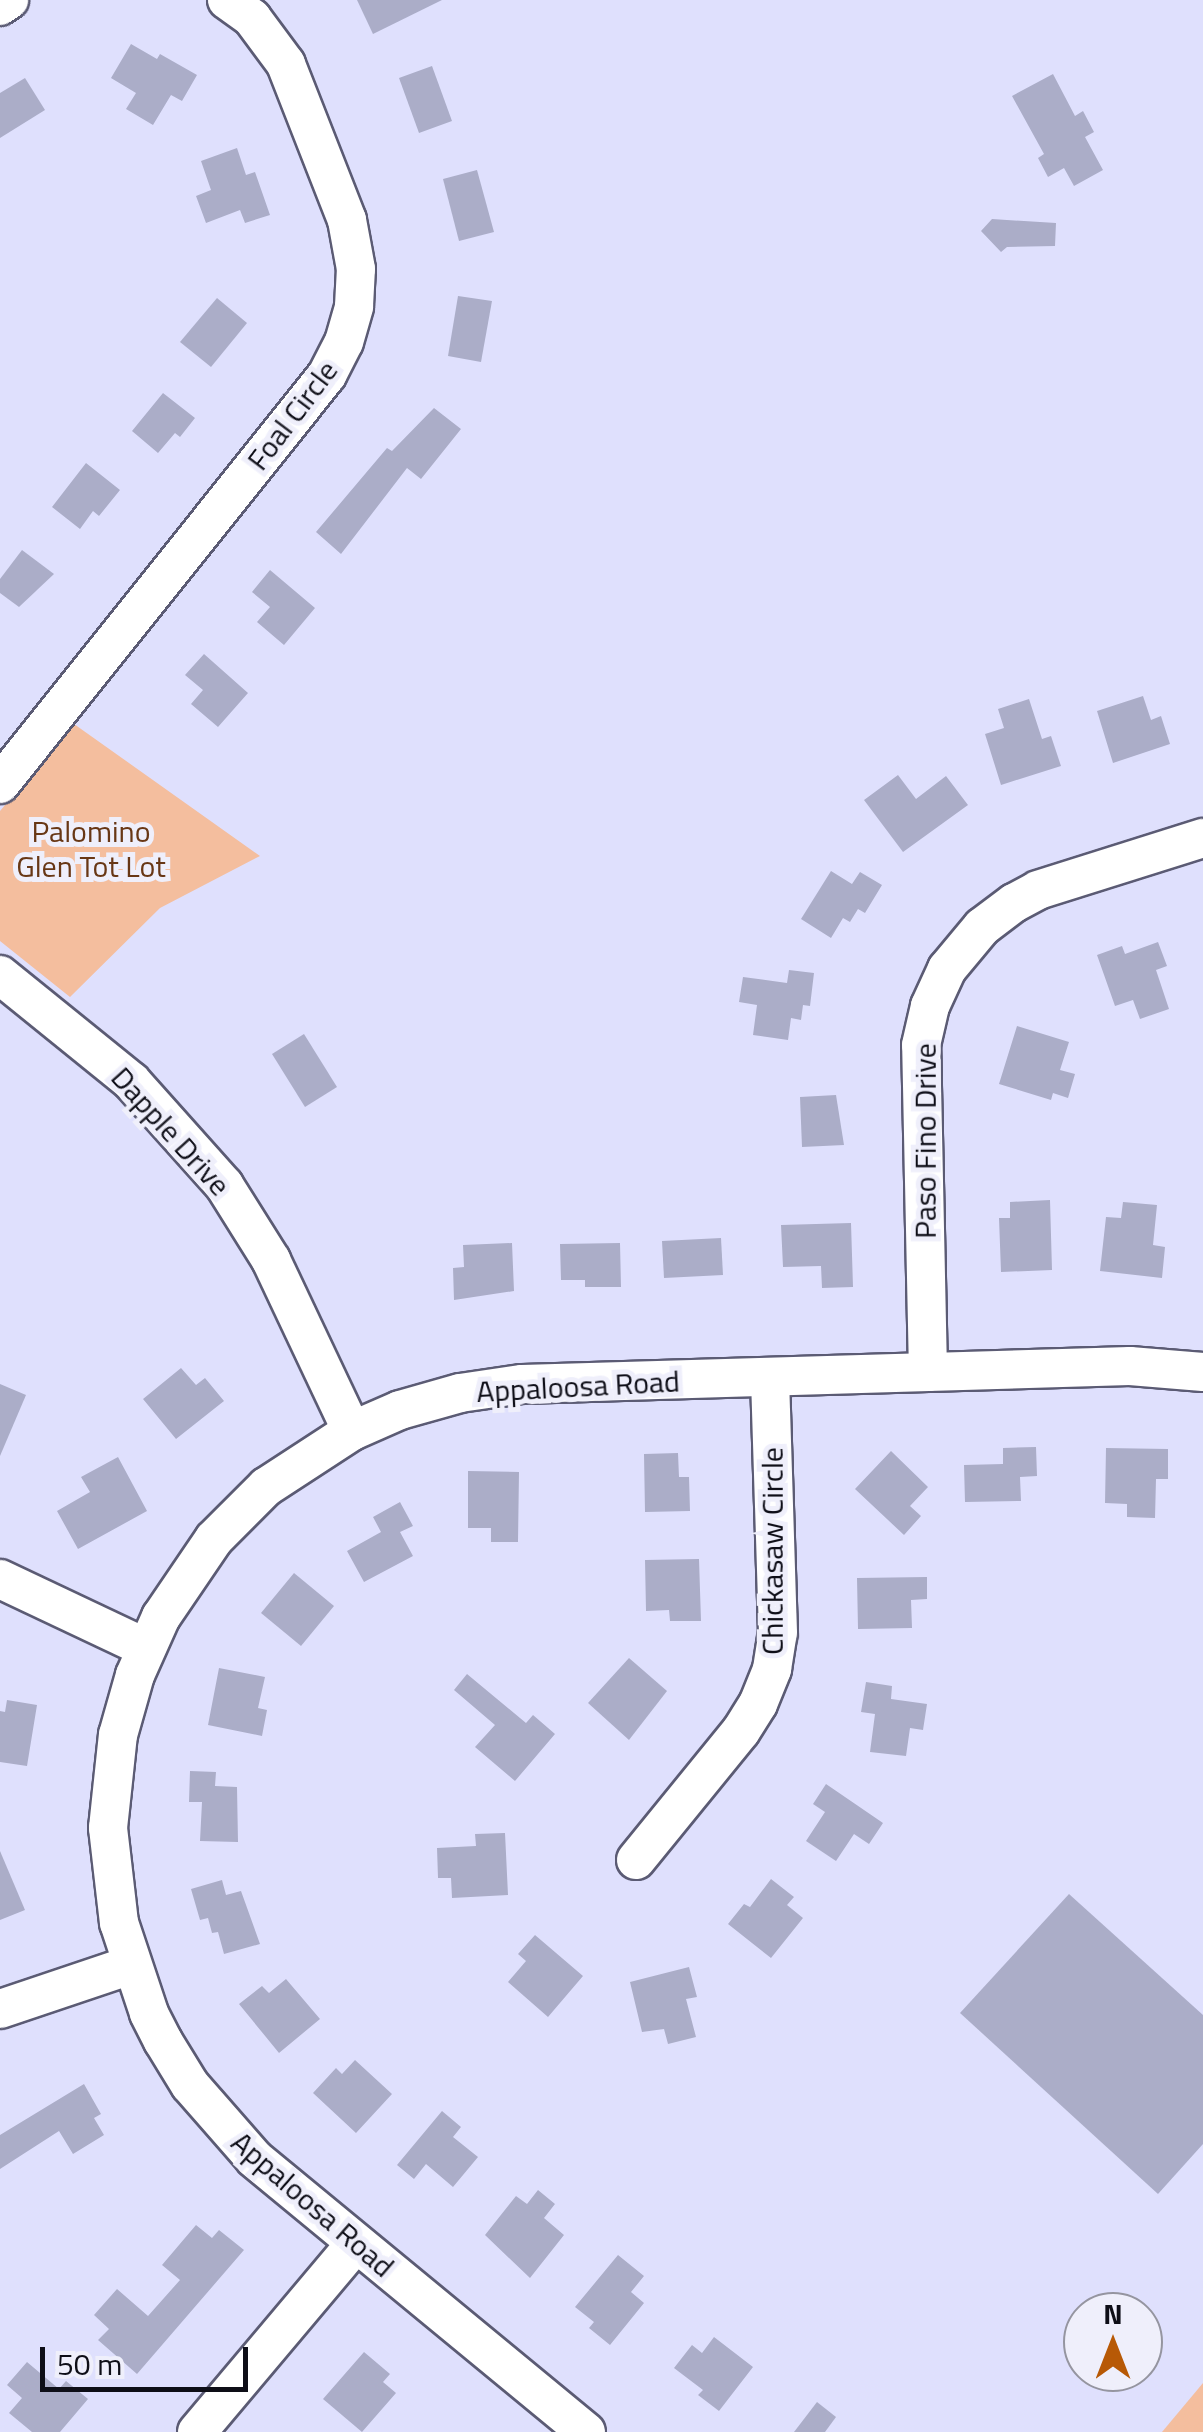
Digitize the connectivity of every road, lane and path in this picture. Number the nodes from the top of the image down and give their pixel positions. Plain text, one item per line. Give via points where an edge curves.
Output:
1 (9, 0) edge
2 (227, 0) edge
3 (0, 6) edge
4 (0, 784) edge
5 (1203, 838) edge
6 (0, 974) edge
7 (928, 1372) junction
8 (1203, 1372) edge
9 (770, 1377) junction
10 (352, 1431) junction
11 (0, 1579) edge
12 (146, 1648) junction
13 (636, 1860) dead end
14 (131, 1965) junction
15 (0, 2009) edge
16 (356, 2243) junction
17 (197, 2432) edge
18 (586, 2432) edge

1 - 3 street
2 - 4 street, Foal Circle via 252,18 286,64 346,220 356,269 344,342 327,375
5 - 7 street, Paso Fino Drive via 1014,902 947,969 921,1045
6 - 10 street, Dapple Drive via 131,1081 224,1184 271,1260
7 - 8 street, Appaloosa Road via 1130,1366
7 - 9 street, Appaloosa Road
9 - 10 street, Appaloosa Road via 522,1384 430,1400
9 - 13 street, Chickasaw Circle via 778,1633 772,1669 741,1731
10 - 12 street, Appaloosa Road via 266,1487 233,1518 194,1564
11 - 12 street
12 - 14 street, Appaloosa Road via 118,1735 109,1798 112,1891
14 - 15 street
14 - 16 street, Appaloosa Road via 149,2013 190,2085 254,2158
16 - 17 street
16 - 18 street, Appaloosa Road

